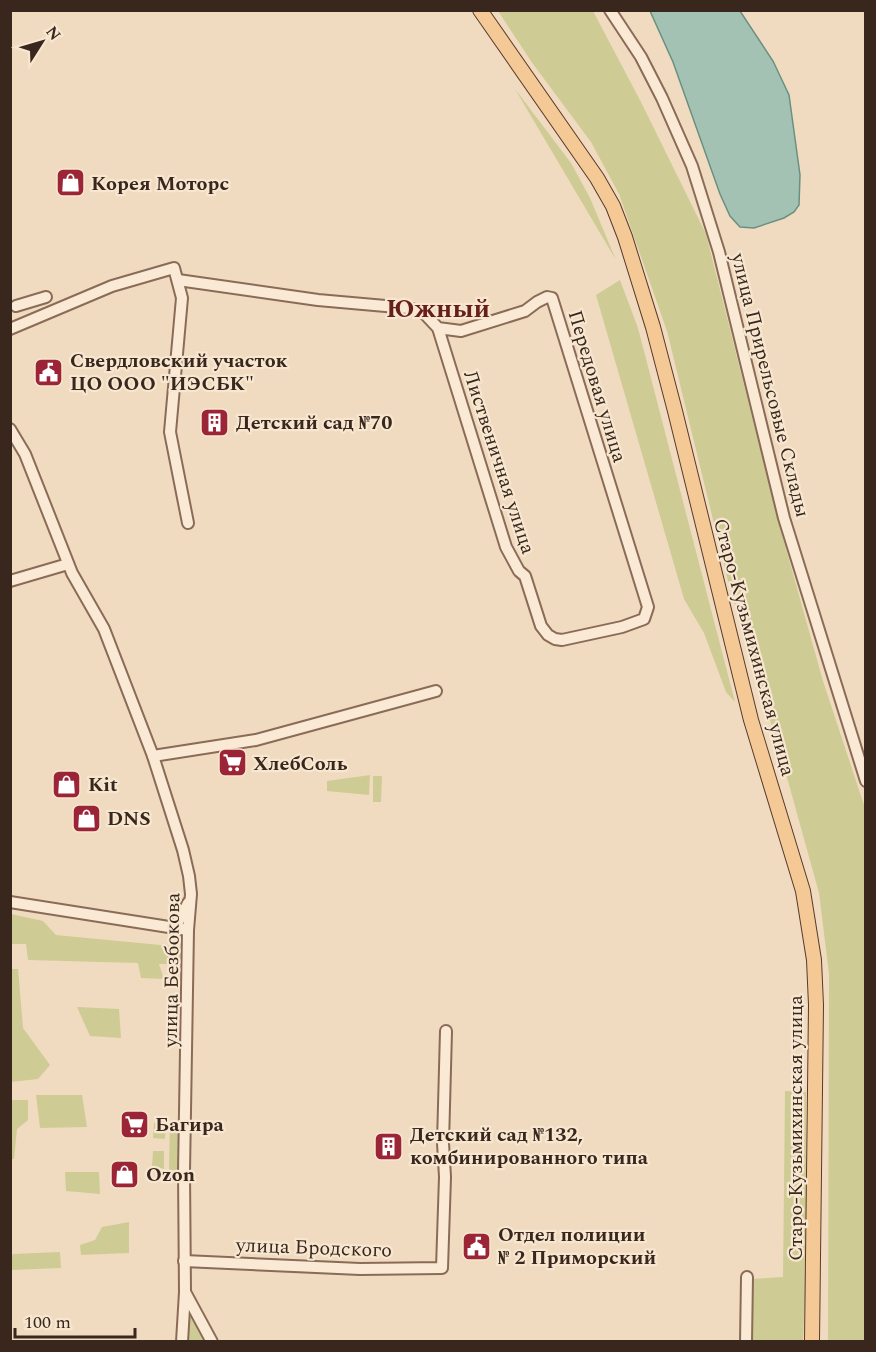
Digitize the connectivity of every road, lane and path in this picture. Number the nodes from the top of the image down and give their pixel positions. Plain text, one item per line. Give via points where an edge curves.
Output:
1 (480, 10) edge
2 (610, 10) edge
3 (178, 280) junction
4 (46, 297) dead end
5 (16, 306) dead end
6 (438, 328) junction
7 (10, 329) edge
8 (10, 429) edge
9 (188, 523) dead end
10 (68, 564) junction
11 (10, 581) edge
12 (548, 635) joint
13 (436, 691) dead end
14 (153, 756) junction
15 (866, 781) edge
16 (191, 894) junction
17 (10, 902) edge
18 (171, 928) junction
19 (188, 930) junction
20 (446, 1031) dead end
21 (184, 1261) junction
22 (747, 1277) dead end
23 (185, 1292) junction
24 (182, 1341) edge
25 (212, 1341) edge
26 (746, 1341) edge
27 (812, 1341) edge

1 - 27 main road, Старо-Кузьмихинская улица via 597,178 619,221 653,327 751,720 797,871 814,960 816,1005
2 - 15 street, улица Прирельсовые Склады via 641,57 692,166 719,252 784,518
3 - 6 street via 408,308 423,312
3 - 7 street via 174,268 112,286
3 - 9 street via 182,298 170,432
4 - 5 street
6 - 12 street, Лиственичная улица via 506,547 525,576 541,626
6 - 12 street, Передовая улица via 461,331 525,311 547,297 552,298 648,607 644,619 622,627 562,640
8 - 10 street, улица Безбокова via 25,454
10 - 11 street
10 - 14 street, улица Безбокова via 104,629
13 - 14 street via 256,740
14 - 16 street, улица Безбокова via 183,850
16 - 18 street via 184,912
16 - 19 street, улица Безбокова
17 - 18 street
18 - 19 street
19 - 21 street, улица Безбокова
20 - 21 street, улица Бродского via 442,1268 360,1269
21 - 23 street, улица Безбокова
22 - 26 street
23 - 24 street, улица Безбокова
23 - 25 street, улица Безбокова

